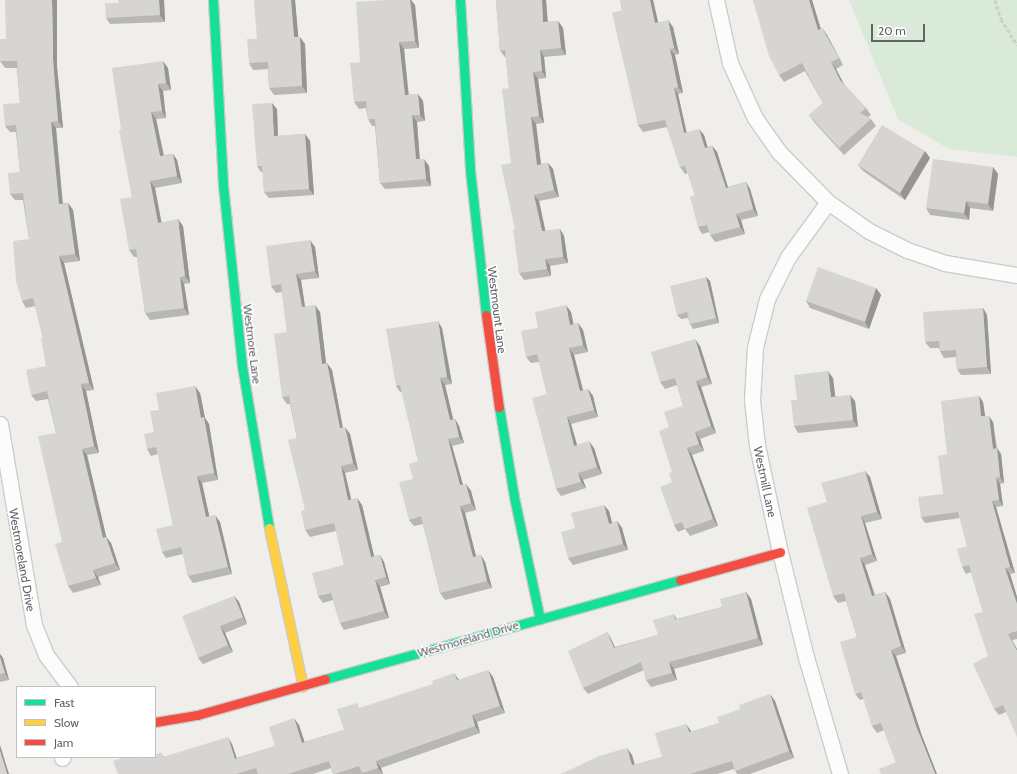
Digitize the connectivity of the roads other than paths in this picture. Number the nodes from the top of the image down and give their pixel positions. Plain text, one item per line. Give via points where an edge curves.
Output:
1 (213, 0) edge
2 (460, 0) edge
3 (716, 0) edge
4 (828, 202) junction
5 (1017, 274) edge
6 (0, 424) edge
7 (780, 552) junction
8 (540, 619) junction
9 (69, 686) edge
10 (303, 686) junction
11 (156, 722) edge
12 (840, 774) edge

1 - 10 street, Westmore Lane via 223,185 242,366 274,559
2 - 8 street, Westmount Lane via 470,170 489,343 514,497
3 - 4 street via 730,63 755,118 778,152
4 - 5 street via 869,231 907,250 945,263
4 - 7 street, Westmill Lane via 796,244 772,285 761,316 755,347 752,376 753,421
6 - 9 street, Westmoreland Drive via 34,625 46,655
7 - 8 street, Westmoreland Drive
7 - 12 street, Westmill Lane via 802,644
8 - 10 street, Westmoreland Drive
10 - 11 street, Westmoreland Drive via 184,718

